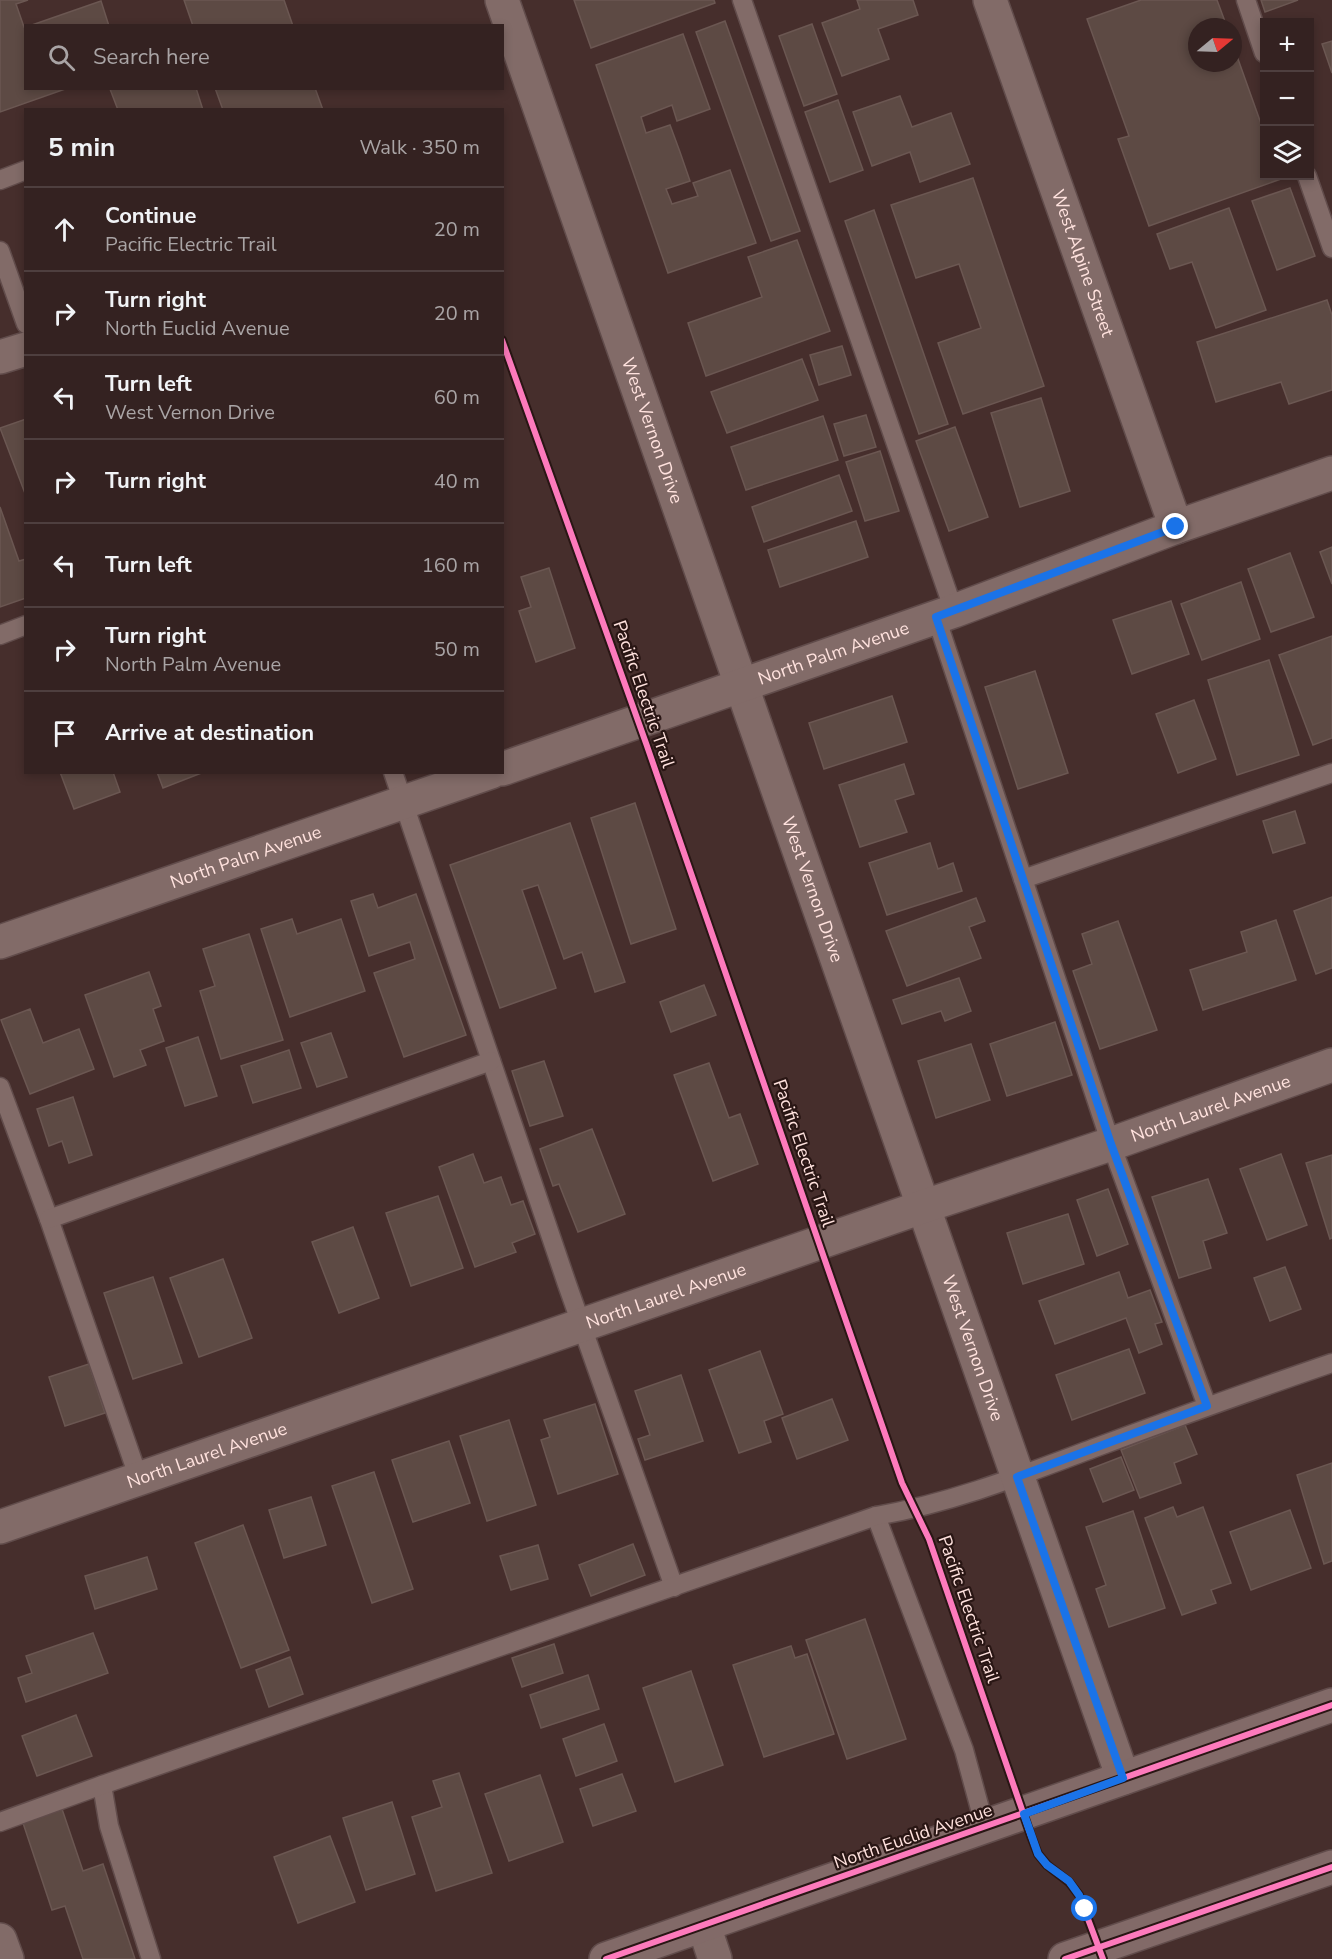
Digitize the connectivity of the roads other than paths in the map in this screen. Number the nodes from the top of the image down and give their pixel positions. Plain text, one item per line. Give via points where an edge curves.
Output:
1 (502, 0) edge
2 (742, 0) edge
3 (990, 0) edge
4 (1246, 0) edge
5 (1260, 41) edge
6 (24, 171) edge
7 (0, 180) edge
8 (1308, 180) edge
9 (1332, 248) edge
10 (0, 251) edge
11 (24, 318) edge
12 (24, 350) edge
13 (0, 357) edge
14 (1332, 473) edge
15 (1176, 527) junction
16 (945, 614) junction
17 (24, 627) edge
18 (0, 635) edge
19 (740, 686) junction
20 (504, 767) edge
21 (1332, 773) edge
22 (479, 774) edge
23 (398, 788) edge
24 (1023, 879) junction
25 (0, 942) edge
26 (491, 1061) junction
27 (1332, 1065) edge
28 (0, 1088) edge
29 (1111, 1144) junction
30 (922, 1207) junction
31 (49, 1219) junction
32 (581, 1326) junction
33 (1332, 1363) edge
34 (1207, 1406) junction
35 (1017, 1477) junction
36 (139, 1479) junction
37 (876, 1516) junction
38 (0, 1527) edge
39 (674, 1587) junction
40 (1331, 1707) edge
41 (1123, 1778) junction
42 (102, 1785) junction
43 (0, 1822) edge
44 (985, 1827) junction
45 (1332, 1867) edge
46 (704, 1926) junction
47 (0, 1940) edge
48 (7, 1959) edge
49 (151, 1959) edge
50 (606, 1959) edge
51 (715, 1959) edge
52 (1065, 1959) edge

1 - 19 street, West Vernon Drive
2 - 16 lane
3 - 15 street, West Alpine Street
4 - 5 lane
6 - 7 lane
8 - 9 lane
10 - 11 lane
12 - 13 street
14 - 15 street, North Palm Avenue
15 - 16 street, North Palm Avenue
16 - 19 street, North Palm Avenue
16 - 24 lane
17 - 18 lane
19 - 20 street, North Palm Avenue
19 - 30 street, West Vernon Drive
21 - 24 lane
22 - 23 street, North Palm Avenue
23 - 25 street, North Palm Avenue
23 - 26 lane
24 - 29 lane
26 - 31 lane
26 - 32 lane
27 - 29 street, North Laurel Avenue
28 - 31 lane
29 - 30 street, North Laurel Avenue
29 - 34 lane
30 - 32 street, North Laurel Avenue
30 - 35 street, West Vernon Drive
31 - 36 lane
32 - 36 street, North Laurel Avenue
32 - 39 lane
33 - 34 lane
34 - 35 lane
35 - 37 lane via 915,1510
35 - 41 street, West Vernon Drive
36 - 38 street, North Laurel Avenue
37 - 39 lane
37 - 44 lane via 964,1750
39 - 42 lane
40 - 41 main road, North Euclid Avenue
41 - 44 main road, North Euclid Avenue
42 - 43 lane
42 - 49 lane via 110,1826
44 - 46 main road, North Euclid Avenue
45 - 52 main road
46 - 50 main road, North Euclid Avenue
46 - 51 street
47 - 48 street

